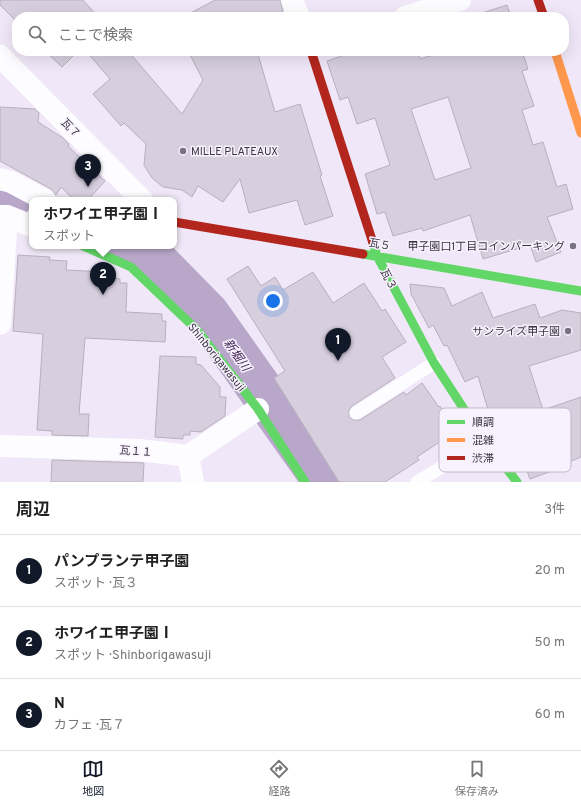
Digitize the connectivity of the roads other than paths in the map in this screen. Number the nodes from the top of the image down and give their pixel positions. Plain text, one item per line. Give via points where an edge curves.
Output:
1 (292, 0) edge
2 (460, 0) edge
3 (538, 0) edge
4 (297, 12) edge
5 (421, 12) edge
6 (542, 12) edge
7 (0, 56) edge
8 (313, 56) edge
9 (557, 56) edge
10 (581, 133) edge
11 (0, 179) edge
12 (39, 197) edge
13 (139, 197) edge
14 (4, 216) edge
15 (29, 217) edge
16 (177, 223) edge
17 (29, 225) edge
18 (90, 249) edge
19 (377, 256) junction
20 (581, 291) edge
21 (0, 324) edge
22 (434, 363) junction
23 (463, 408) edge
24 (258, 409) junction
25 (356, 413) dead end
26 (0, 446) edge
27 (188, 456) junction
28 (439, 469) edge
29 (509, 472) edge
30 (193, 482) edge
31 (305, 482) edge
32 (417, 482) edge
33 (517, 482) edge

1 - 4 street
2 - 5 street
3 - 6 street
7 - 13 street, 瓦７
8 - 19 street, 瓦３
9 - 10 street
11 - 12 street
14 - 15 street
14 - 17 street
14 - 21 street
16 - 19 street, 瓦５
18 - 24 street, Shinborigawasuji via 131,267 198,330
19 - 20 street, 瓦５
19 - 22 street, 瓦３
22 - 23 street, 瓦３
22 - 25 lane
24 - 27 street
24 - 31 street, Shinborigawasuji
26 - 27 street, 瓦１１ via 140,450
27 - 30 street
28 - 32 lane
29 - 33 street, 瓦３

